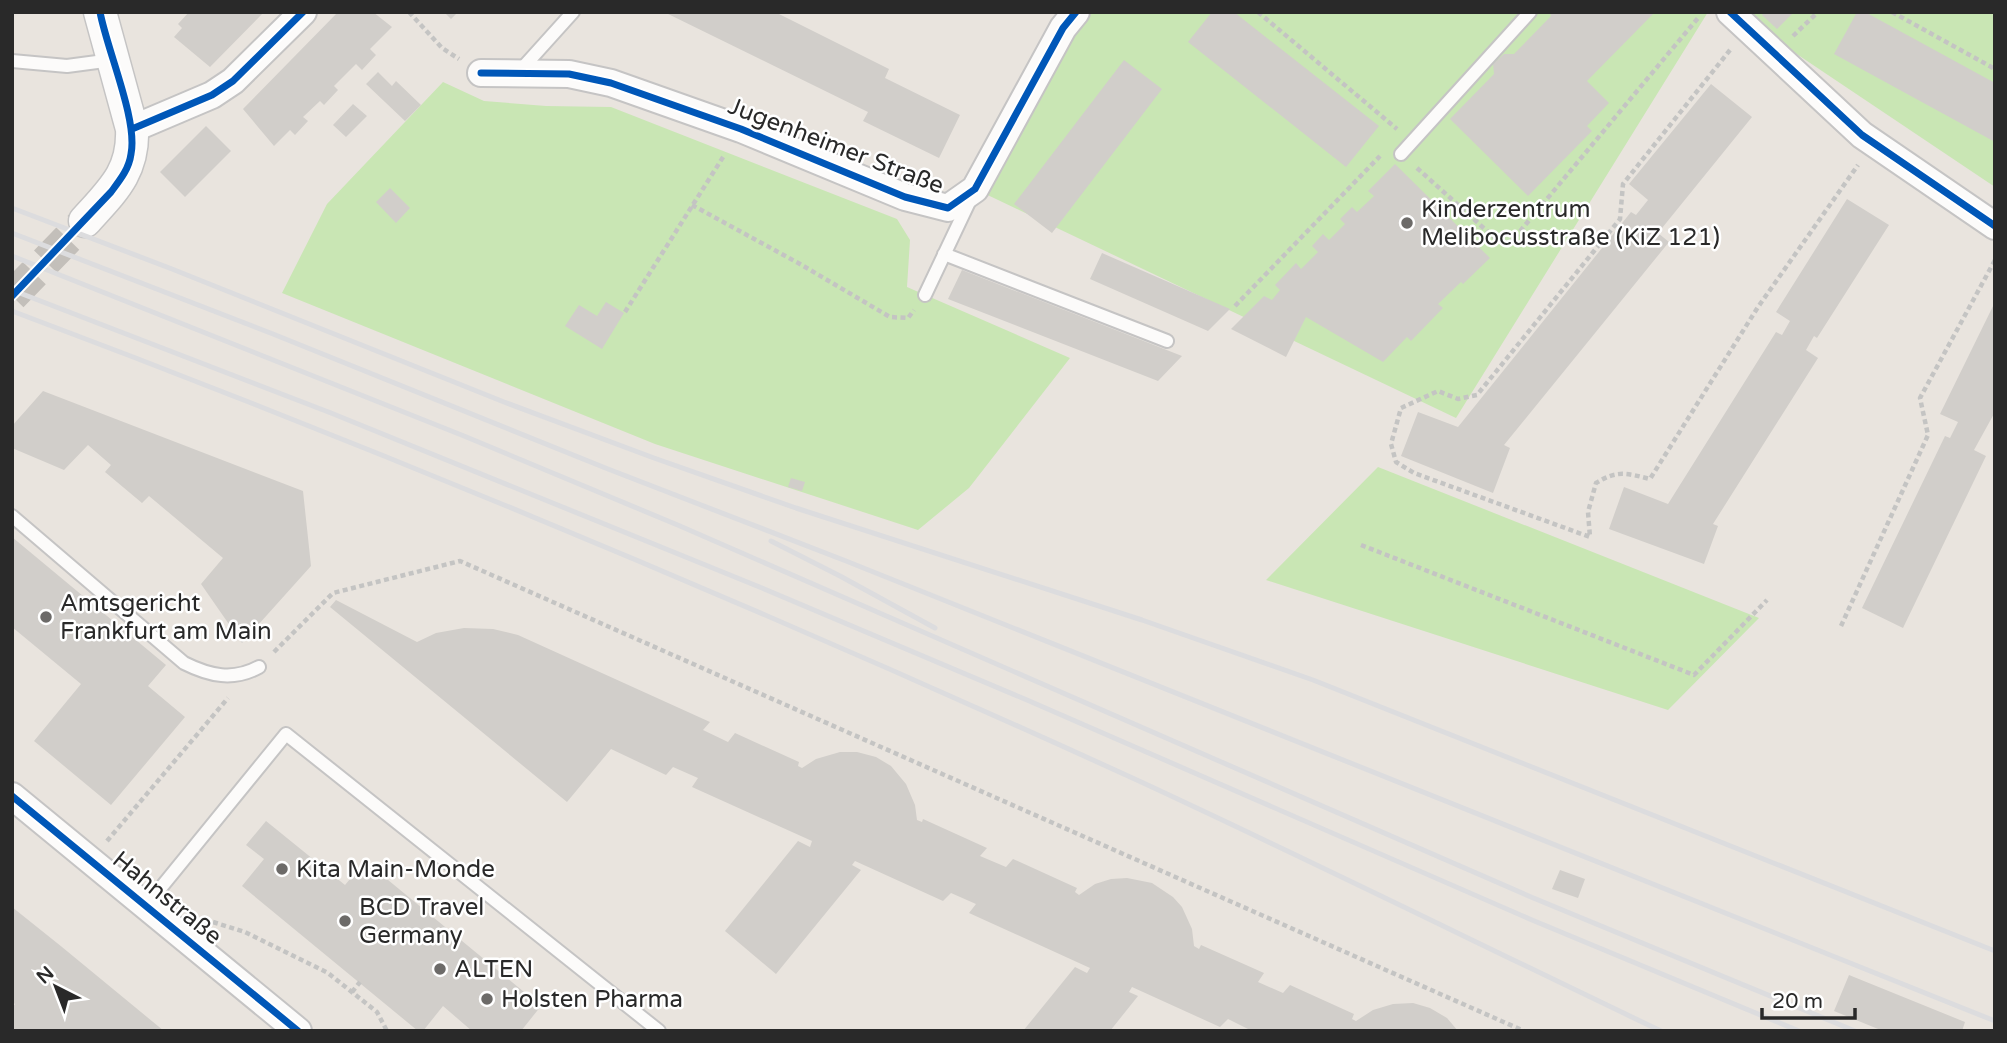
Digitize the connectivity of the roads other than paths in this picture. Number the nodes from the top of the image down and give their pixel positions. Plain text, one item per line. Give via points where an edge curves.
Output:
1 (100, 12) edge
2 (303, 12) edge
3 (573, 12) edge
4 (1076, 12) edge
5 (1530, 12) edge
6 (1730, 12) edge
7 (112, 60) junction
8 (12, 61) edge
9 (481, 72) road end
10 (518, 73) junction
11 (132, 129) junction
12 (1401, 154) road end
13 (975, 189) junction
14 (85, 221) tunnel mouth
15 (1995, 226) edge
16 (944, 254) junction
17 (925, 295) road end
18 (1167, 341) dead end
19 (12, 516) edge
20 (259, 667) road end
21 (12, 796) edge
22 (146, 906) junction
23 (298, 1031) edge
24 (659, 1031) edge

1 - 7 street
2 - 11 street via 233,81
3 - 10 lane
4 - 13 street, Jugenheimer Straße
5 - 12 lane
6 - 15 street via 1862,135
7 - 8 lane via 67,66
7 - 11 street
9 - 10 street, Jugenheimer Straße
10 - 13 street, Jugenheimer Straße via 569,74 611,83 741,129 905,197 948,208
11 - 14 street via 127,169
13 - 16 lane
16 - 17 lane
16 - 18 lane
19 - 20 lane via 184,663 219,677
21 - 22 street, Hahnstraße
22 - 23 street, Hahnstraße
22 - 24 lane via 286,734

